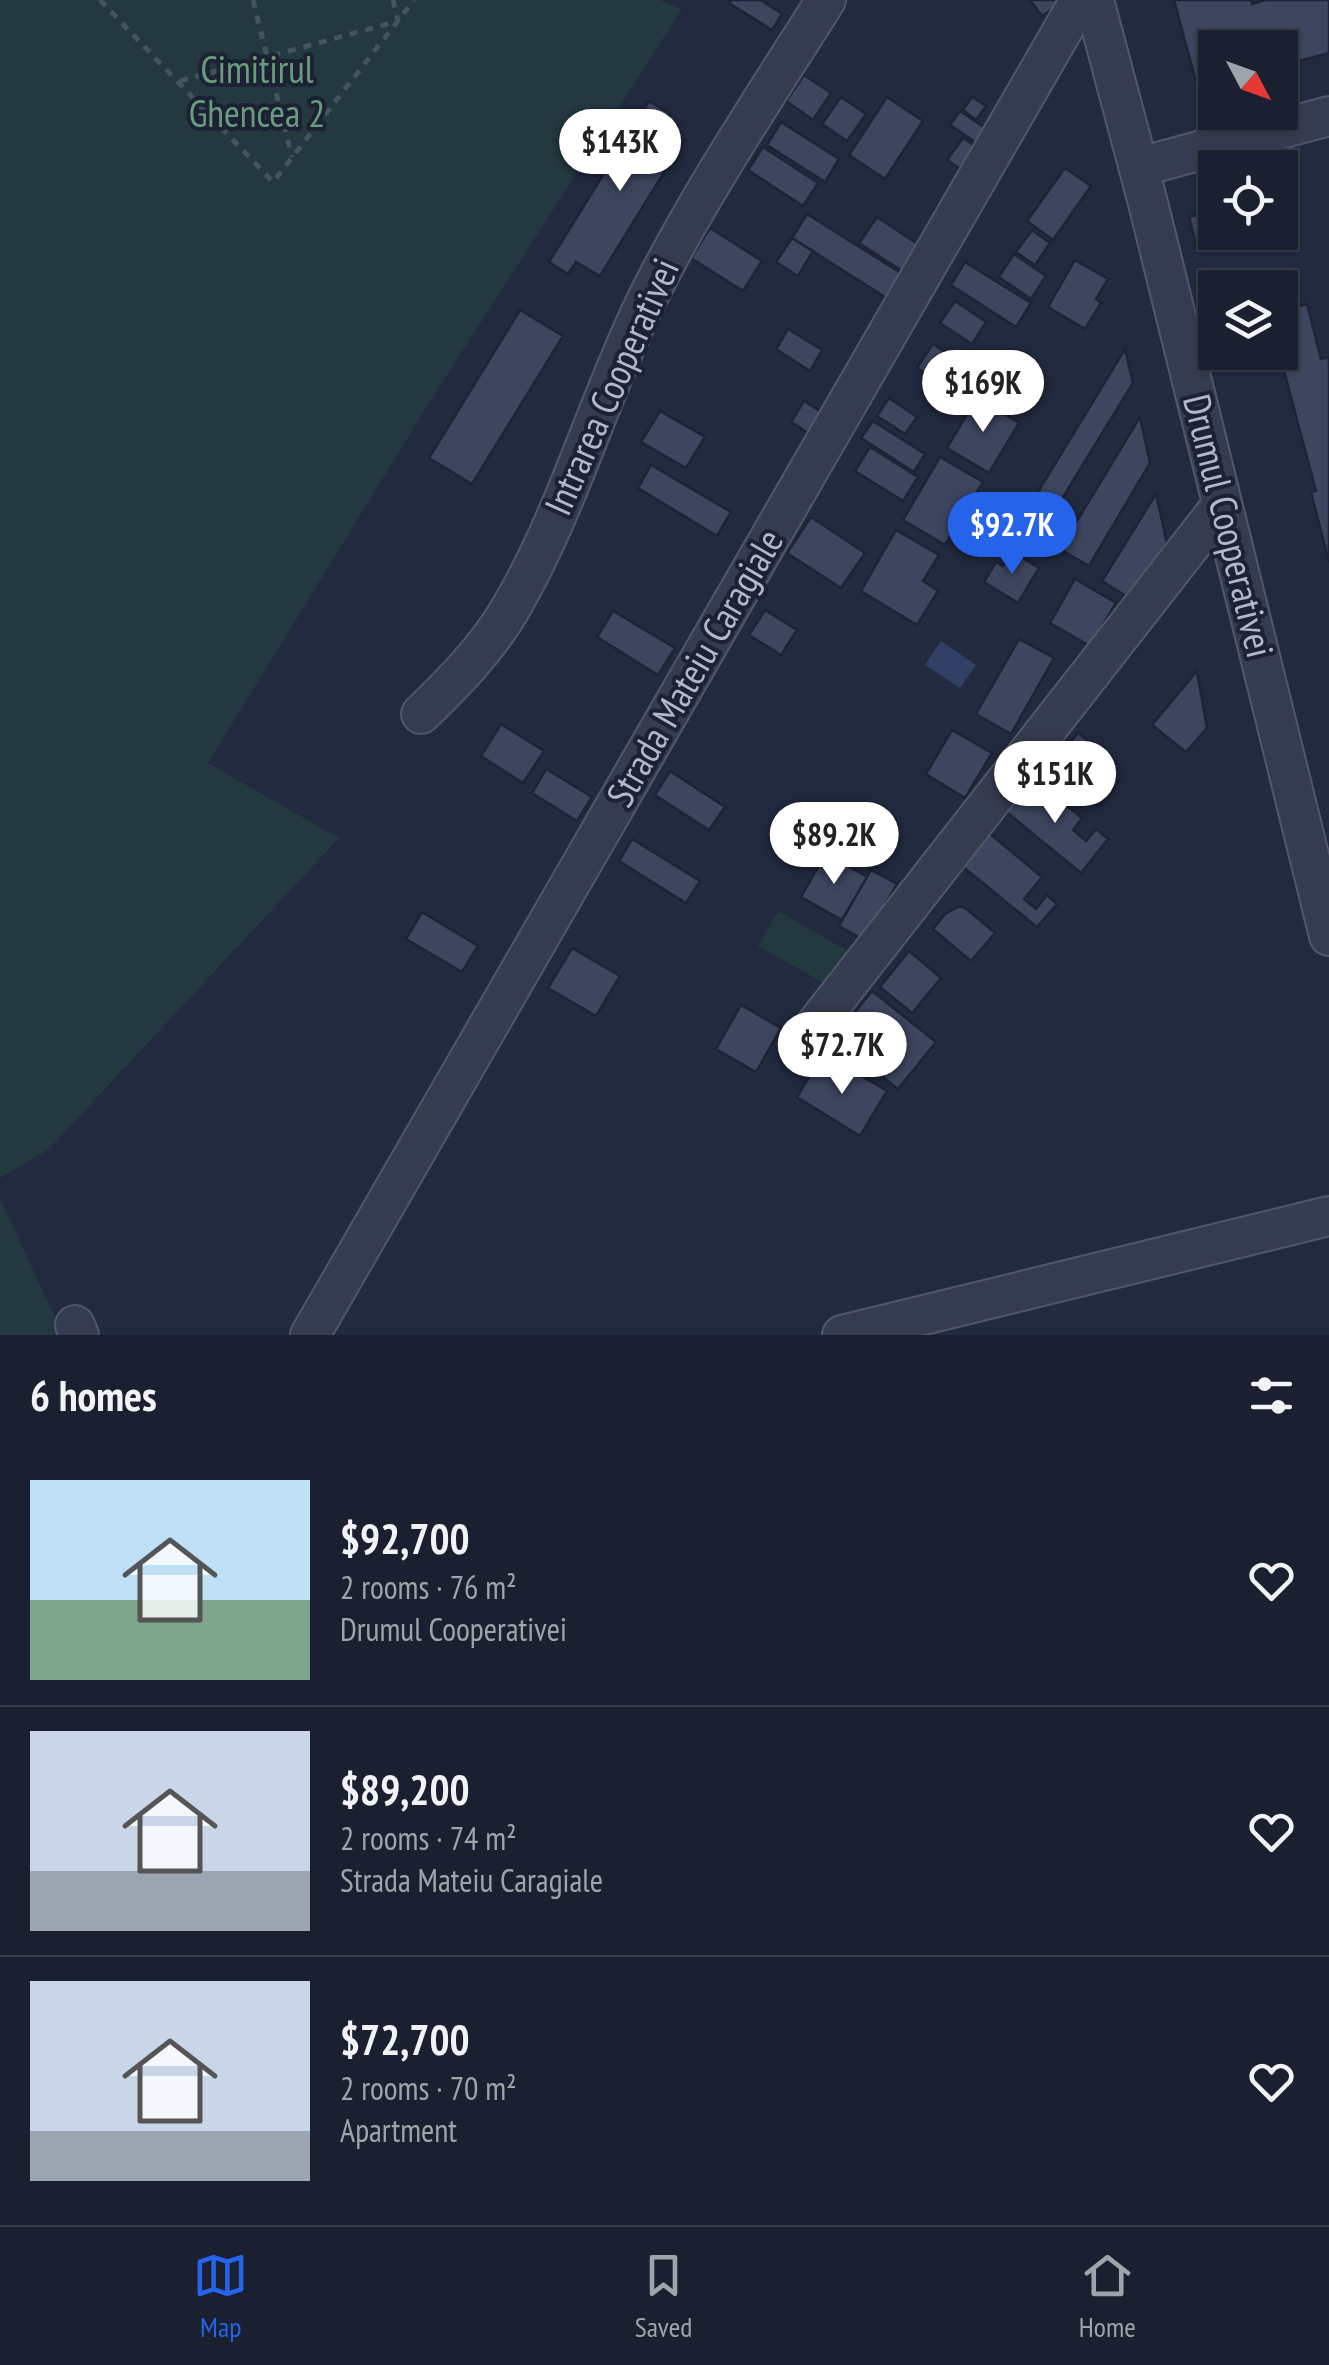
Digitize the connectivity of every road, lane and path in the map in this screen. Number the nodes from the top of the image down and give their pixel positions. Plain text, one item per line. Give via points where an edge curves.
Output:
1 (100, 0) edge
2 (253, 0) edge
3 (392, 0) edge
4 (414, 0) edge
5 (826, 0) edge
6 (1080, 0) edge
7 (1094, 0) edge
8 (398, 21) junction
9 (267, 57) junction
10 (178, 82) junction
11 (1329, 116) edge
12 (292, 158) junction
13 (1139, 167) junction
14 (1222, 505) junction
15 (421, 714) dead end
16 (1329, 936) edge
17 (807, 1036) dead end
18 (1329, 1216) edge
19 (310, 1335) edge
20 (842, 1335) edge

1 - 10 path
2 - 9 path
3 - 8 path
4 - 8 path
5 - 15 street, Intrarea Cooperativei via 655,285 508,614
6 - 19 street, Strada Mateiu Caragiale
7 - 13 street, Drumul Cooperativei
8 - 9 path
8 - 12 path
9 - 10 path
9 - 12 path
10 - 12 path via 274,182
11 - 13 street
13 - 14 street, Drumul Cooperativei
14 - 16 street, Drumul Cooperativei
14 - 17 street
18 - 20 street

